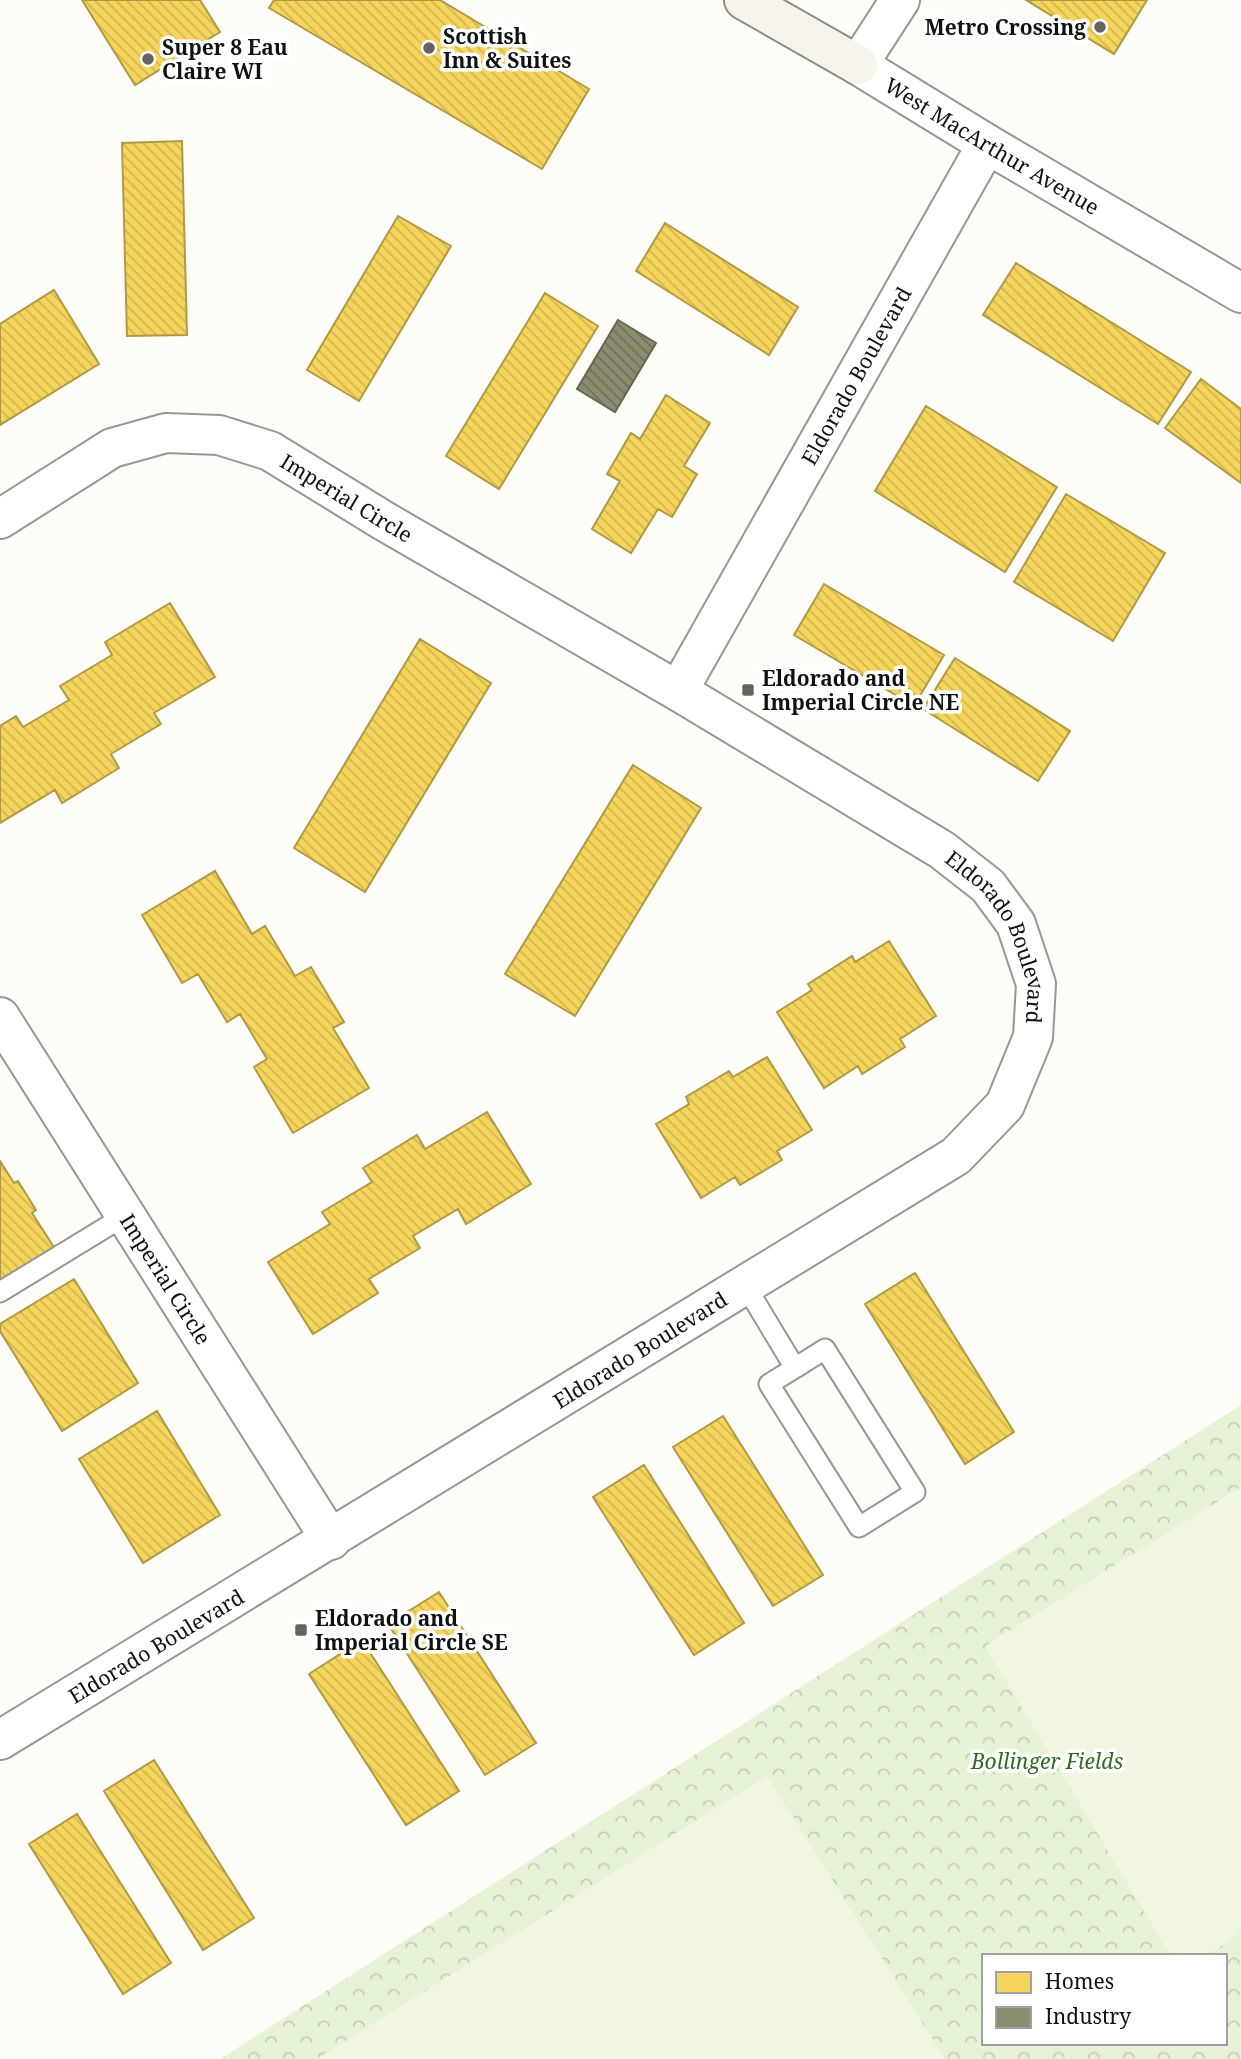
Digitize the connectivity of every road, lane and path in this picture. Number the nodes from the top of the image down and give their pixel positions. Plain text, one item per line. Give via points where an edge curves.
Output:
1 (744, 0) edge
2 (900, 0) edge
3 (858, 65) junction
4 (987, 144) junction
5 (1241, 293) edge
6 (0, 519) edge
7 (678, 691) junction
8 (0, 1017) edge
9 (126, 1215) junction
10 (745, 1285) junction
11 (0, 1292) edge
12 (795, 1368) junction
13 (331, 1540) junction
14 (0, 1740) edge

1 - 3 street, West MacArthur Avenue
2 - 3 street
3 - 4 street, West MacArthur Avenue
4 - 5 street, West MacArthur Avenue
4 - 7 street, Eldorado Boulevard
6 - 7 street, Imperial Circle via 112,448 166,433 219,435 270,451
7 - 10 street, Eldorado Boulevard via 942,850 988,886 1016,924 1036,984 1033,1037 1005,1105 956,1156
8 - 9 street, Imperial Circle
9 - 11 lane
9 - 13 street, Imperial Circle
10 - 12 lane
10 - 13 street, Eldorado Boulevard
12 - 12 lane via 825,1349 915,1492 859,1527 769,1384
13 - 14 street, Eldorado Boulevard

